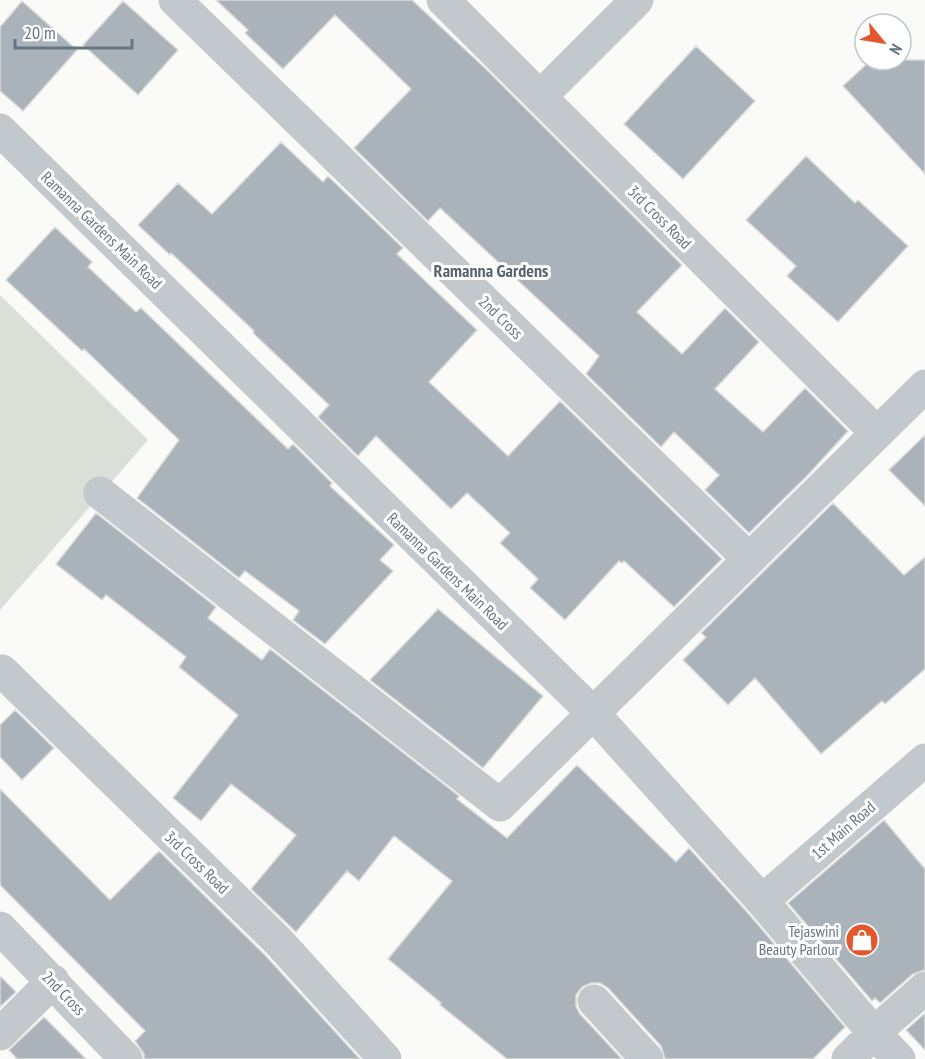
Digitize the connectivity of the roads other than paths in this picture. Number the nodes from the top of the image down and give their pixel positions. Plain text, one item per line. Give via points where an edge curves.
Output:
1 (175, 0) edge
2 (443, 0) edge
3 (637, 0) edge
4 (540, 97) junction
5 (0, 130) edge
6 (925, 386) edge
7 (877, 433) junction
8 (100, 493) dead end
9 (749, 559) junction
10 (2, 671) dead end
11 (593, 713) junction
12 (925, 760) edge
13 (762, 901) junction
14 (0, 928) edge
15 (53, 981) junction
16 (925, 988) edge
17 (594, 1000) dead end
18 (874, 1033) junction
19 (0, 1034) edge
20 (126, 1059) edge
21 (385, 1059) edge
22 (647, 1059) edge
23 (848, 1059) edge
24 (899, 1059) edge

1 - 9 street, 2nd Cross
2 - 4 street, 3rd Cross Road
3 - 4 street
4 - 7 street, 3rd Cross Road
5 - 11 street, Ramanna Gardens Main Road
6 - 7 street
7 - 9 street
8 - 11 street via 500,805
9 - 11 street
10 - 21 street, 3rd Cross Road via 279,942
11 - 13 street, Ramanna Gardens Main Road
12 - 13 street, 1st Main Road
13 - 18 street, Ramanna Gardens Main Road
14 - 15 street, 2nd Cross
15 - 19 street
15 - 20 street, 2nd Cross
16 - 18 street
17 - 22 street
18 - 23 street
18 - 24 street, Ramanna Gardens Main Road

